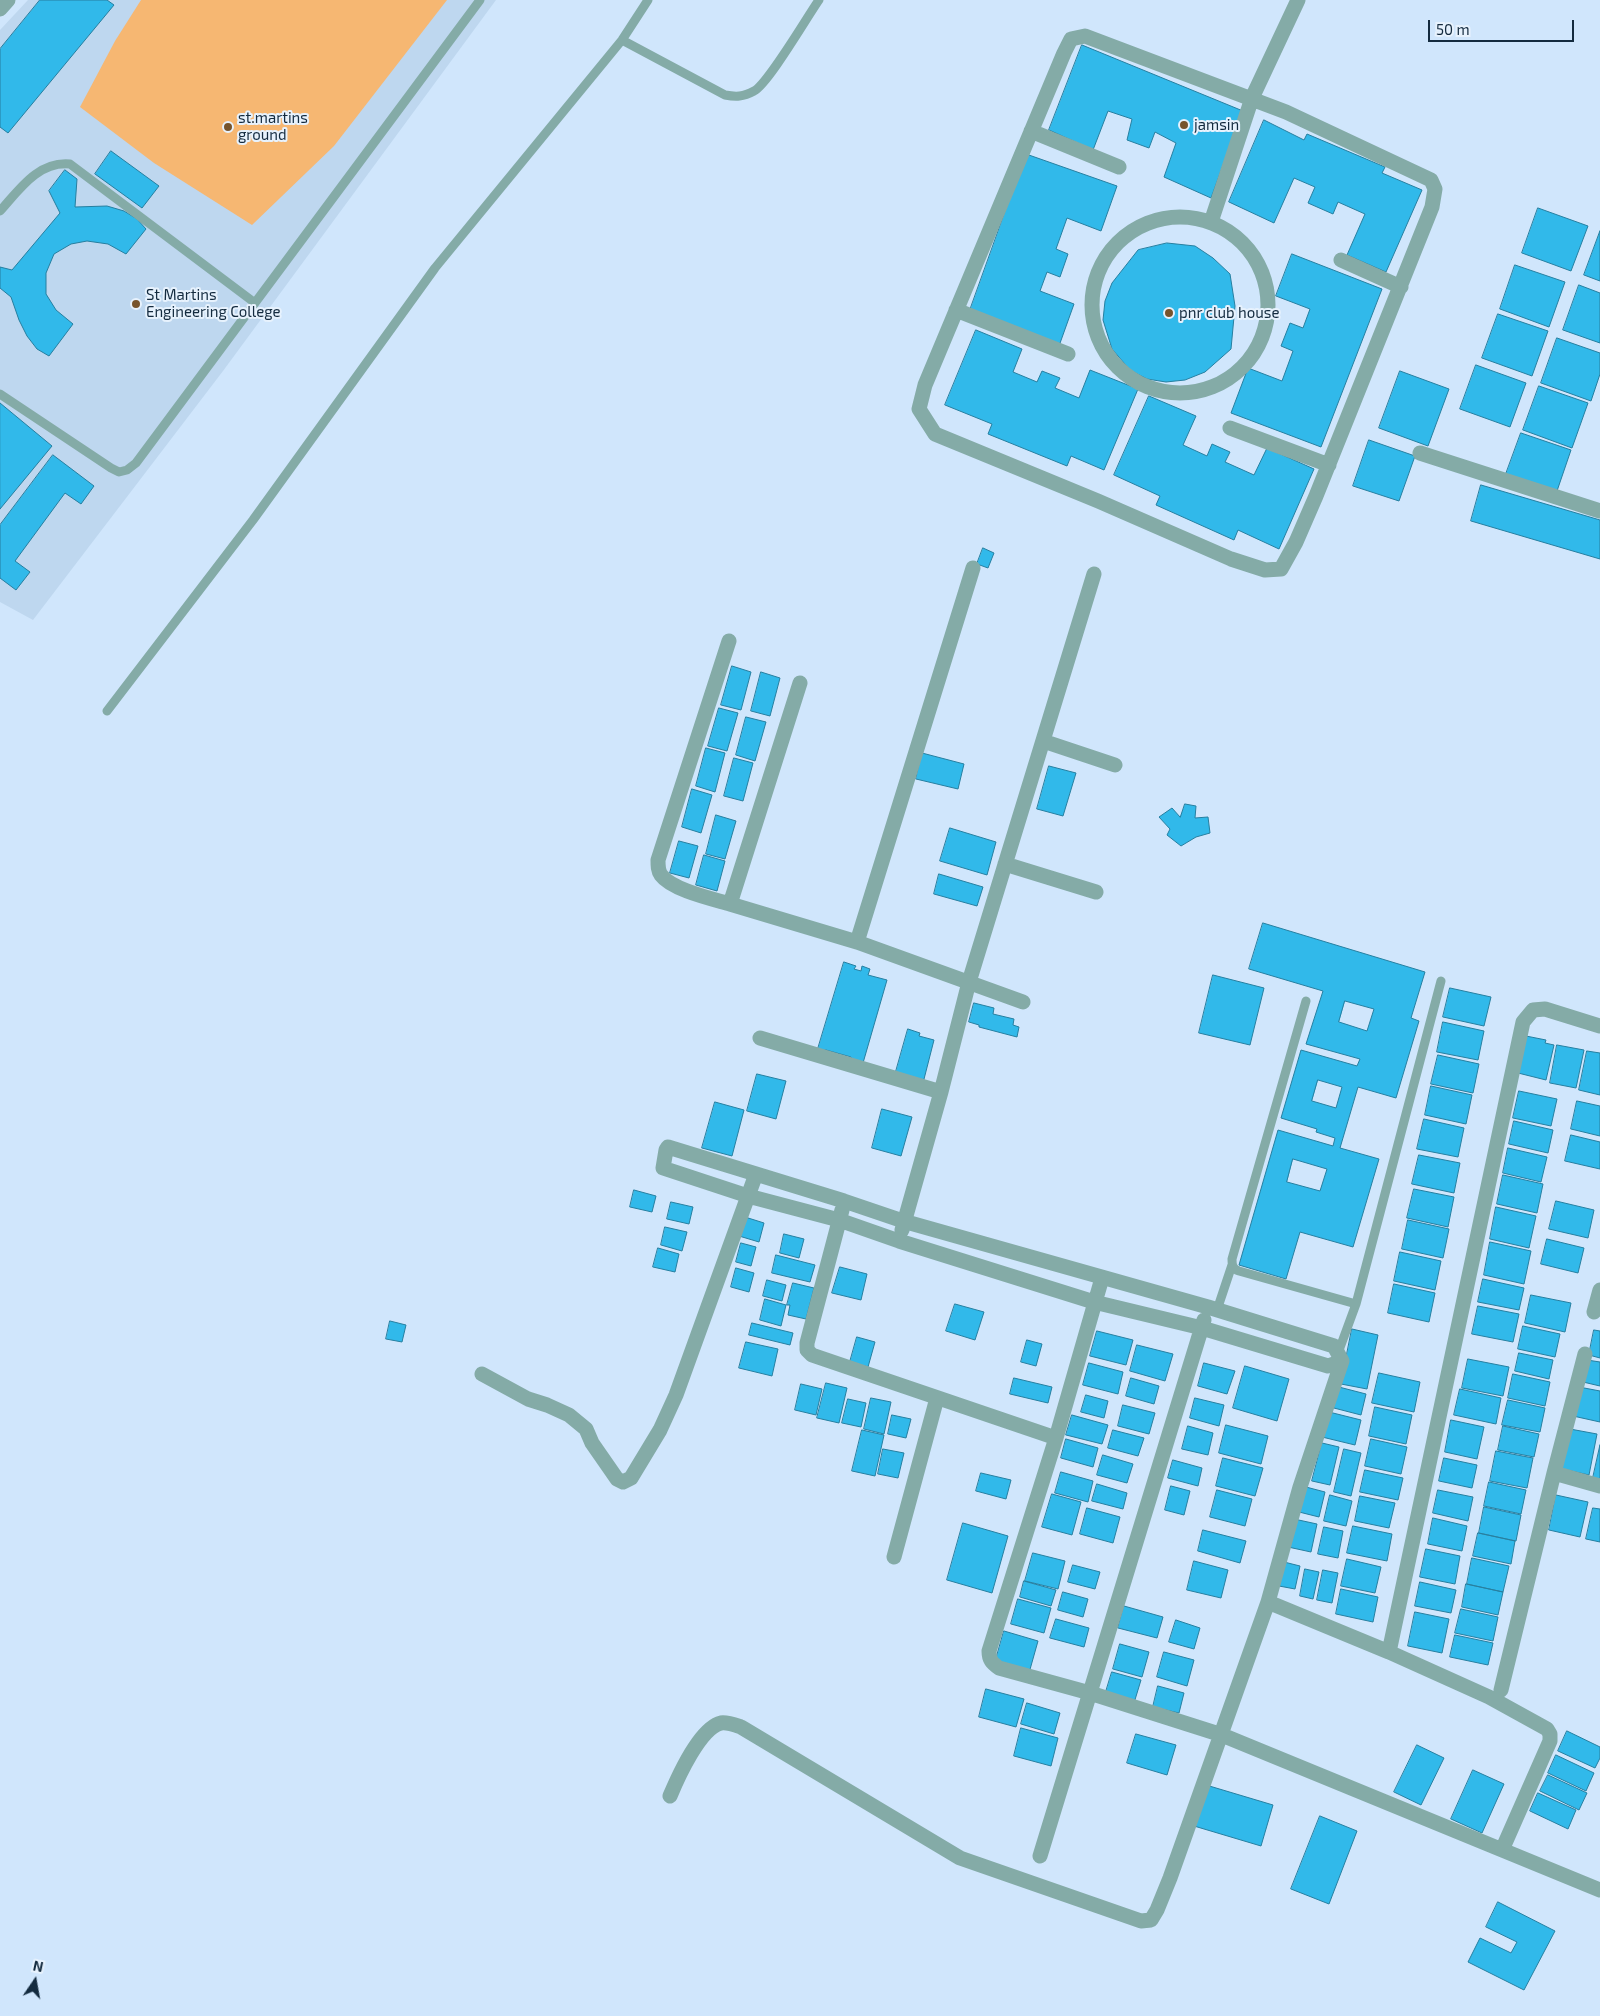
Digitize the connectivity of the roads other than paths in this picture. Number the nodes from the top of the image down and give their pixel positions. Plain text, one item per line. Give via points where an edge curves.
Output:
1 (8, 0) edge
2 (480, 0) edge
3 (648, 0) edge
4 (819, 0) edge
5 (1298, 0) edge
6 (0, 9) edge
7 (622, 40) junction
8 (1252, 98) junction
9 (1031, 131) junction
10 (1118, 167) dead end
11 (0, 211) edge
12 (1211, 222) junction
13 (1341, 260) dead end
14 (1401, 287) junction
15 (255, 303) junction
16 (956, 310) junction
17 (1068, 354) dead end
18 (0, 394) edge
19 (1230, 428) dead end
20 (1420, 453) dead end
21 (1329, 465) junction
22 (1600, 511) edge
23 (973, 568) dead end
24 (1094, 574) dead end
25 (729, 641) dead end
26 (800, 683) dead end
27 (107, 711) dead end
28 (1043, 741) junction
29 (1115, 765) dead end
30 (1005, 864) junction
31 (1096, 892) dead end
32 (730, 904) junction
33 (857, 942) junction
34 (1441, 981) dead end
35 (969, 982) junction
36 (1306, 1001) dead end
37 (1024, 1002) dead end
38 (1600, 1026) edge
39 (760, 1038) dead end
40 (941, 1092) junction
41 (756, 1174) junction
42 (748, 1196) junction
43 (844, 1201) junction
44 (839, 1220) junction
45 (903, 1221) junction
46 (900, 1241) junction
47 (1232, 1265) junction
48 (1102, 1278) junction
49 (1600, 1290) edge
50 (1094, 1302) junction
51 (1356, 1304) junction
52 (1213, 1308) junction
53 (1594, 1312) dead end
54 (1202, 1328) junction
55 (1338, 1353) junction
56 (1585, 1354) dead end
57 (482, 1374) dead end
58 (937, 1398) junction
59 (1056, 1438) junction
60 (1554, 1473) junction
61 (1600, 1486) edge
62 (894, 1557) dead end
63 (1268, 1602) junction
64 (1389, 1652) junction
65 (1090, 1694) junction
66 (1495, 1694) junction
67 (1222, 1735) junction
68 (670, 1796) dead end
69 (1502, 1850) junction
70 (1040, 1856) dead end
71 (1600, 1890) edge

1 - 6 street
2 - 15 lane
3 - 7 lane
4 - 7 lane via 772,71 756,90 740,97 724,95
5 - 8 street
7 - 27 lane via 436,268 253,520
8 - 9 street via 1085,36 1072,39 1064,53
8 - 12 street
8 - 14 street via 1431,180 1435,189 1432,207
9 - 10 street
9 - 16 street
11 - 15 lane via 32,176 50,165 70,164
12 - 12 street via 1236,236 1255,258 1267,284 1269,313 1262,341 1246,365 1223,383 1195,392 1166,392 1139,383 1115,366 1098,341 1091,312 1093,283 1101,265 1126,234 1152,220 1182,216
13 - 14 street
14 - 21 street
15 - 18 lane via 136,463 127,470 119,472 111,468
16 - 17 street
16 - 21 street via 925,385 919,409 935,434 1231,559 1265,570 1281,569
19 - 21 street
20 - 22 street
23 - 33 street
24 - 28 street
25 - 32 street via 658,868 667,881 676,886
26 - 32 street
28 - 29 street
28 - 30 street
30 - 31 street
30 - 35 street
32 - 33 street
33 - 35 street
34 - 51 lane
35 - 37 street
35 - 40 street
36 - 47 lane
38 - 64 street via 1545,1009 1533,1010 1522,1022
39 - 40 street
40 - 45 street
41 - 42 street
41 - 42 street via 672,1147 666,1150 663,1168
41 - 43 street
42 - 44 street
42 - 57 street via 676,1395 660,1430 631,1478 623,1482 617,1480 586,1429 569,1415 528,1399
43 - 44 street
43 - 45 street
44 - 46 street
44 - 58 street via 807,1350 818,1358
45 - 46 street
45 - 48 street
46 - 50 street
47 - 51 lane via 1239,1271
47 - 52 lane
48 - 50 street
48 - 52 street
49 - 53 street
50 - 54 street
50 - 59 street
51 - 55 lane
52 - 54 street
52 - 55 street
54 - 55 street via 1328,1366
54 - 65 street
55 - 63 street
56 - 60 street
58 - 59 street
58 - 62 street
59 - 65 street via 989,1658 999,1668
60 - 61 street
60 - 66 street
63 - 64 street
63 - 67 street
64 - 66 street
65 - 67 street
65 - 70 street
66 - 69 street via 1505,1696 1504,1706 1547,1729 1550,1734 1550,1741
67 - 68 street via 1158,1910 1151,1920 1141,1921 960,1858 740,1727 724,1722 705,1735 680,1772
67 - 69 street
69 - 71 street

